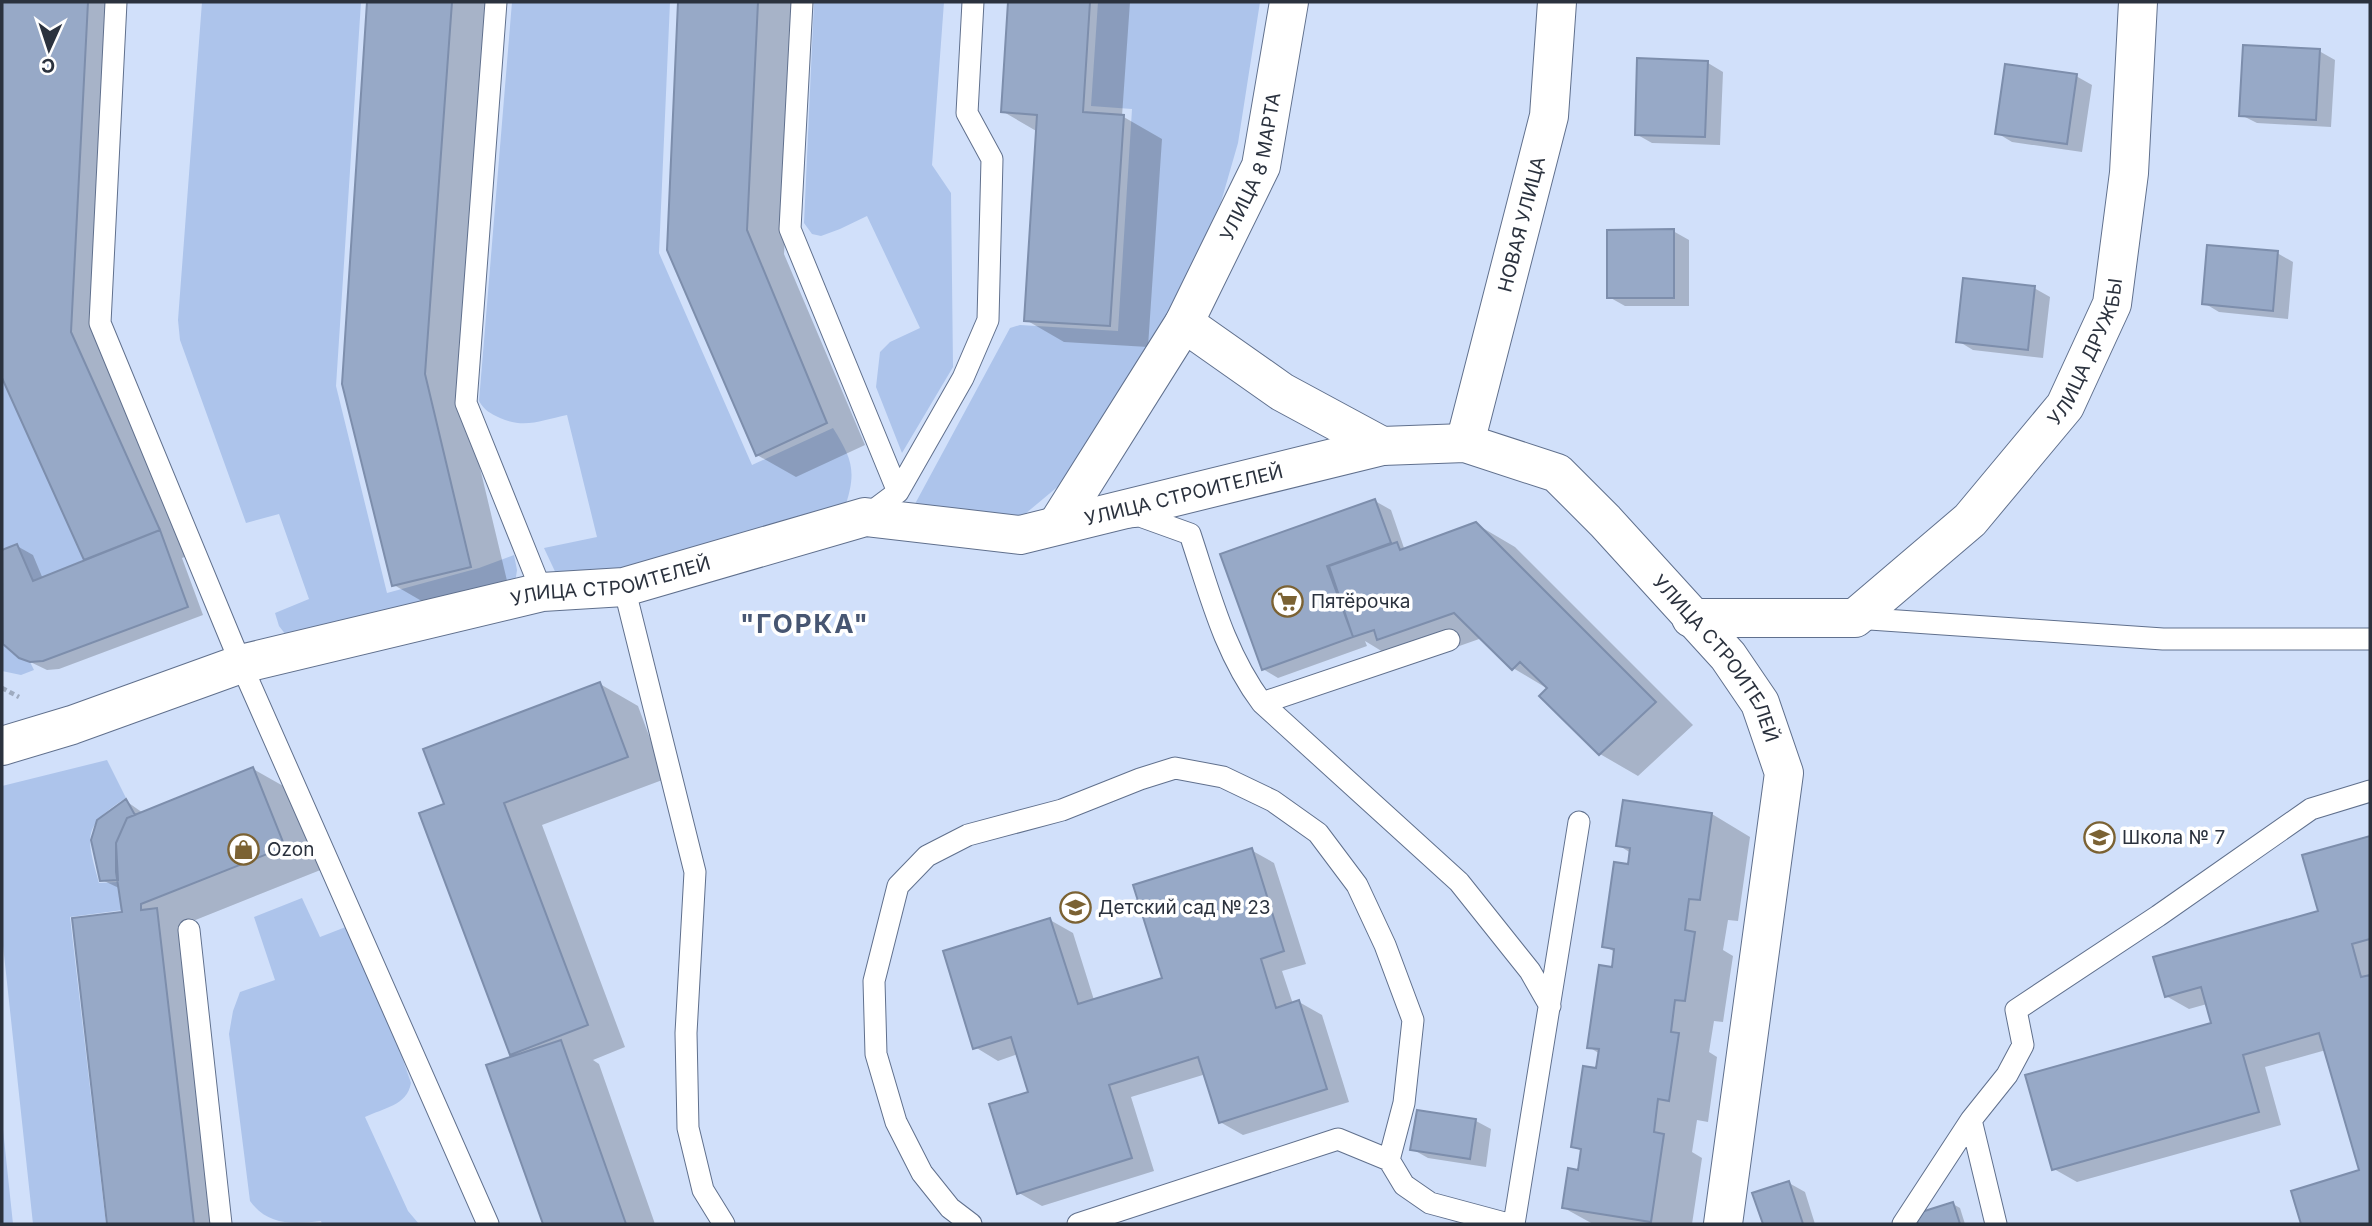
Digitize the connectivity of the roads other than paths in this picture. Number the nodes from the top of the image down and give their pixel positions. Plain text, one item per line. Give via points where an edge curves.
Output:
1 (116, 2) edge
2 (496, 2) edge
3 (802, 2) edge
4 (973, 2) edge
5 (1290, 2) edge
6 (1557, 2) edge
7 (2138, 2) edge
8 (1184, 323) junction
9 (1465, 443) junction
10 (1382, 446) junction
11 (898, 492) junction
12 (865, 517) junction
13 (1057, 525) junction
14 (624, 587) junction
15 (542, 592) junction
16 (1691, 618) junction
17 (1854, 618) junction
18 (2370, 639) edge
19 (1449, 640) dead end
20 (241, 664) junction
21 (1262, 703) junction
22 (2, 746) edge
23 (2370, 791) edge
24 (1579, 822) dead end
25 (189, 930) dead end
26 (1550, 1006) junction
27 (1970, 1120) junction
28 (1389, 1160) junction
29 (220, 1224) edge
30 (488, 1224) edge
31 (724, 1224) edge
32 (971, 1224) edge
33 (1078, 1224) edge
34 (1508, 1224) edge
35 (1514, 1224) edge
36 (1723, 1224) edge
37 (1903, 1224) edge
38 (1996, 1224) edge

1 - 20 lane via 100,323
2 - 15 lane via 466,404
3 - 11 lane via 790,229
4 - 11 lane via 967,113 992,159 988,320 963,378
5 - 8 street, УЛИЦА 8 МАРТА via 1261,166
6 - 9 street, НОВАЯ УЛИЦА via 1549,116
7 - 17 street, УЛИЦА ДРУЖБЫ via 2129,173 2112,304 2064,406 1970,520
8 - 10 street via 1282,392
8 - 13 street, УЛИЦА 8 МАРТА
9 - 10 street, УЛИЦА СТРОИТЕЛЕЙ
9 - 16 street, УЛИЦА СТРОИТЕЛЕЙ via 1557,473
10 - 13 street, УЛИЦА СТРОИТЕЛЕЙ
11 - 12 lane
12 - 13 street, УЛИЦА СТРОИТЕЛЕЙ via 1020,535
12 - 14 street, УЛИЦА СТРОИТЕЛЕЙ
13 - 21 lane via 1140,516 1190,534 1230,653
14 - 15 street, УЛИЦА СТРОИТЕЛЕЙ
14 - 31 lane via 695,872 686,1033 688,1128 704,1190
15 - 20 street, УЛИЦА СТРОИТЕЛЕЙ
16 - 17 street
16 - 36 street, УЛИЦА СТРОИТЕЛЕЙ via 1728,656 1760,703 1784,773
17 - 18 lane via 2163,639
19 - 21 lane
20 - 22 street, УЛИЦА СТРОИТЕЛЕЙ
20 - 30 lane
21 - 26 lane via 1459,883 1530,971
23 - 27 lane via 2311,809 2016,1010 2023,1045 2007,1075
24 - 26 lane
25 - 29 lane
26 - 35 lane
27 - 37 lane
27 - 38 lane
28 - 32 lane via 1404,1103 1413,1020 1357,885 1318,833 1273,801 1223,777 1175,768 1062,810 968,835 927,856 898,886 874,981 876,1054 896,1122 922,1173 950,1208
28 - 33 lane via 1338,1139
28 - 34 lane via 1404,1185 1430,1203

